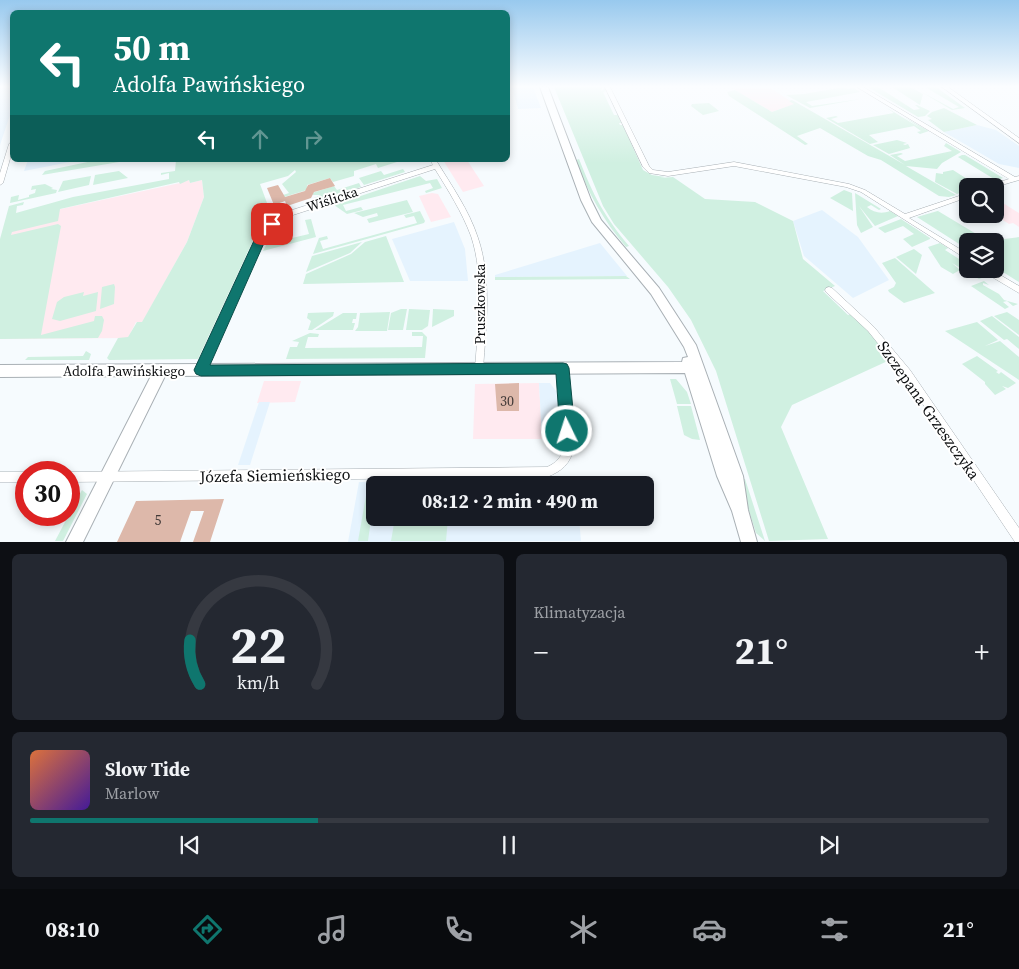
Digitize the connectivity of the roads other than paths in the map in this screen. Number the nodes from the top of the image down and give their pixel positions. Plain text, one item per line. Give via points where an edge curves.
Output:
1 (553, 112) edge
2 (619, 112) edge
3 (902, 112) edge
4 (979, 112) edge
5 (1019, 141) edge
6 (10, 150) edge
7 (435, 163) edge
8 (1016, 178) edge
9 (1004, 182) edge
10 (0, 183) edge
11 (959, 198) edge
12 (904, 217) junction
13 (959, 252) edge
14 (1000, 278) edge
15 (829, 290) dead end
16 (1019, 290) edge
17 (694, 367) junction
18 (563, 368) junction
19 (479, 369) junction
20 (161, 370) junction
21 (201, 370) junction
22 (0, 371) edge
23 (0, 477) edge
24 (15, 477) edge
25 (80, 477) edge
26 (107, 477) junction
27 (1019, 538) edge
28 (74, 542) edge
29 (749, 542) edge

1 - 17 street via 597,222 672,316
2 - 12 street via 651,172 668,174 734,164 834,182 863,191
3 - 8 street
4 - 5 street
6 - 10 street
7 - 19 street, Pruszkowska via 465,214 479,251 482,272
7 - 21 street, Wiślicka via 291,212 272,224 254,252
8 - 9 street
11 - 12 street
12 - 13 street
14 - 16 street
15 - 27 street, Szczepana Grzeszczyka via 871,330 907,373
17 - 18 street, Adolfa Pawińskiego
17 - 29 street via 725,476
18 - 19 street, Adolfa Pawińskiego
18 - 26 street, Józefa Siemieńskiego via 569,448 565,461 547,472
19 - 21 street, Adolfa Pawińskiego
20 - 21 street, Adolfa Pawińskiego
20 - 22 street, Adolfa Pawińskiego
20 - 26 street
23 - 24 street
25 - 26 street, Józefa Siemieńskiego
26 - 28 street

